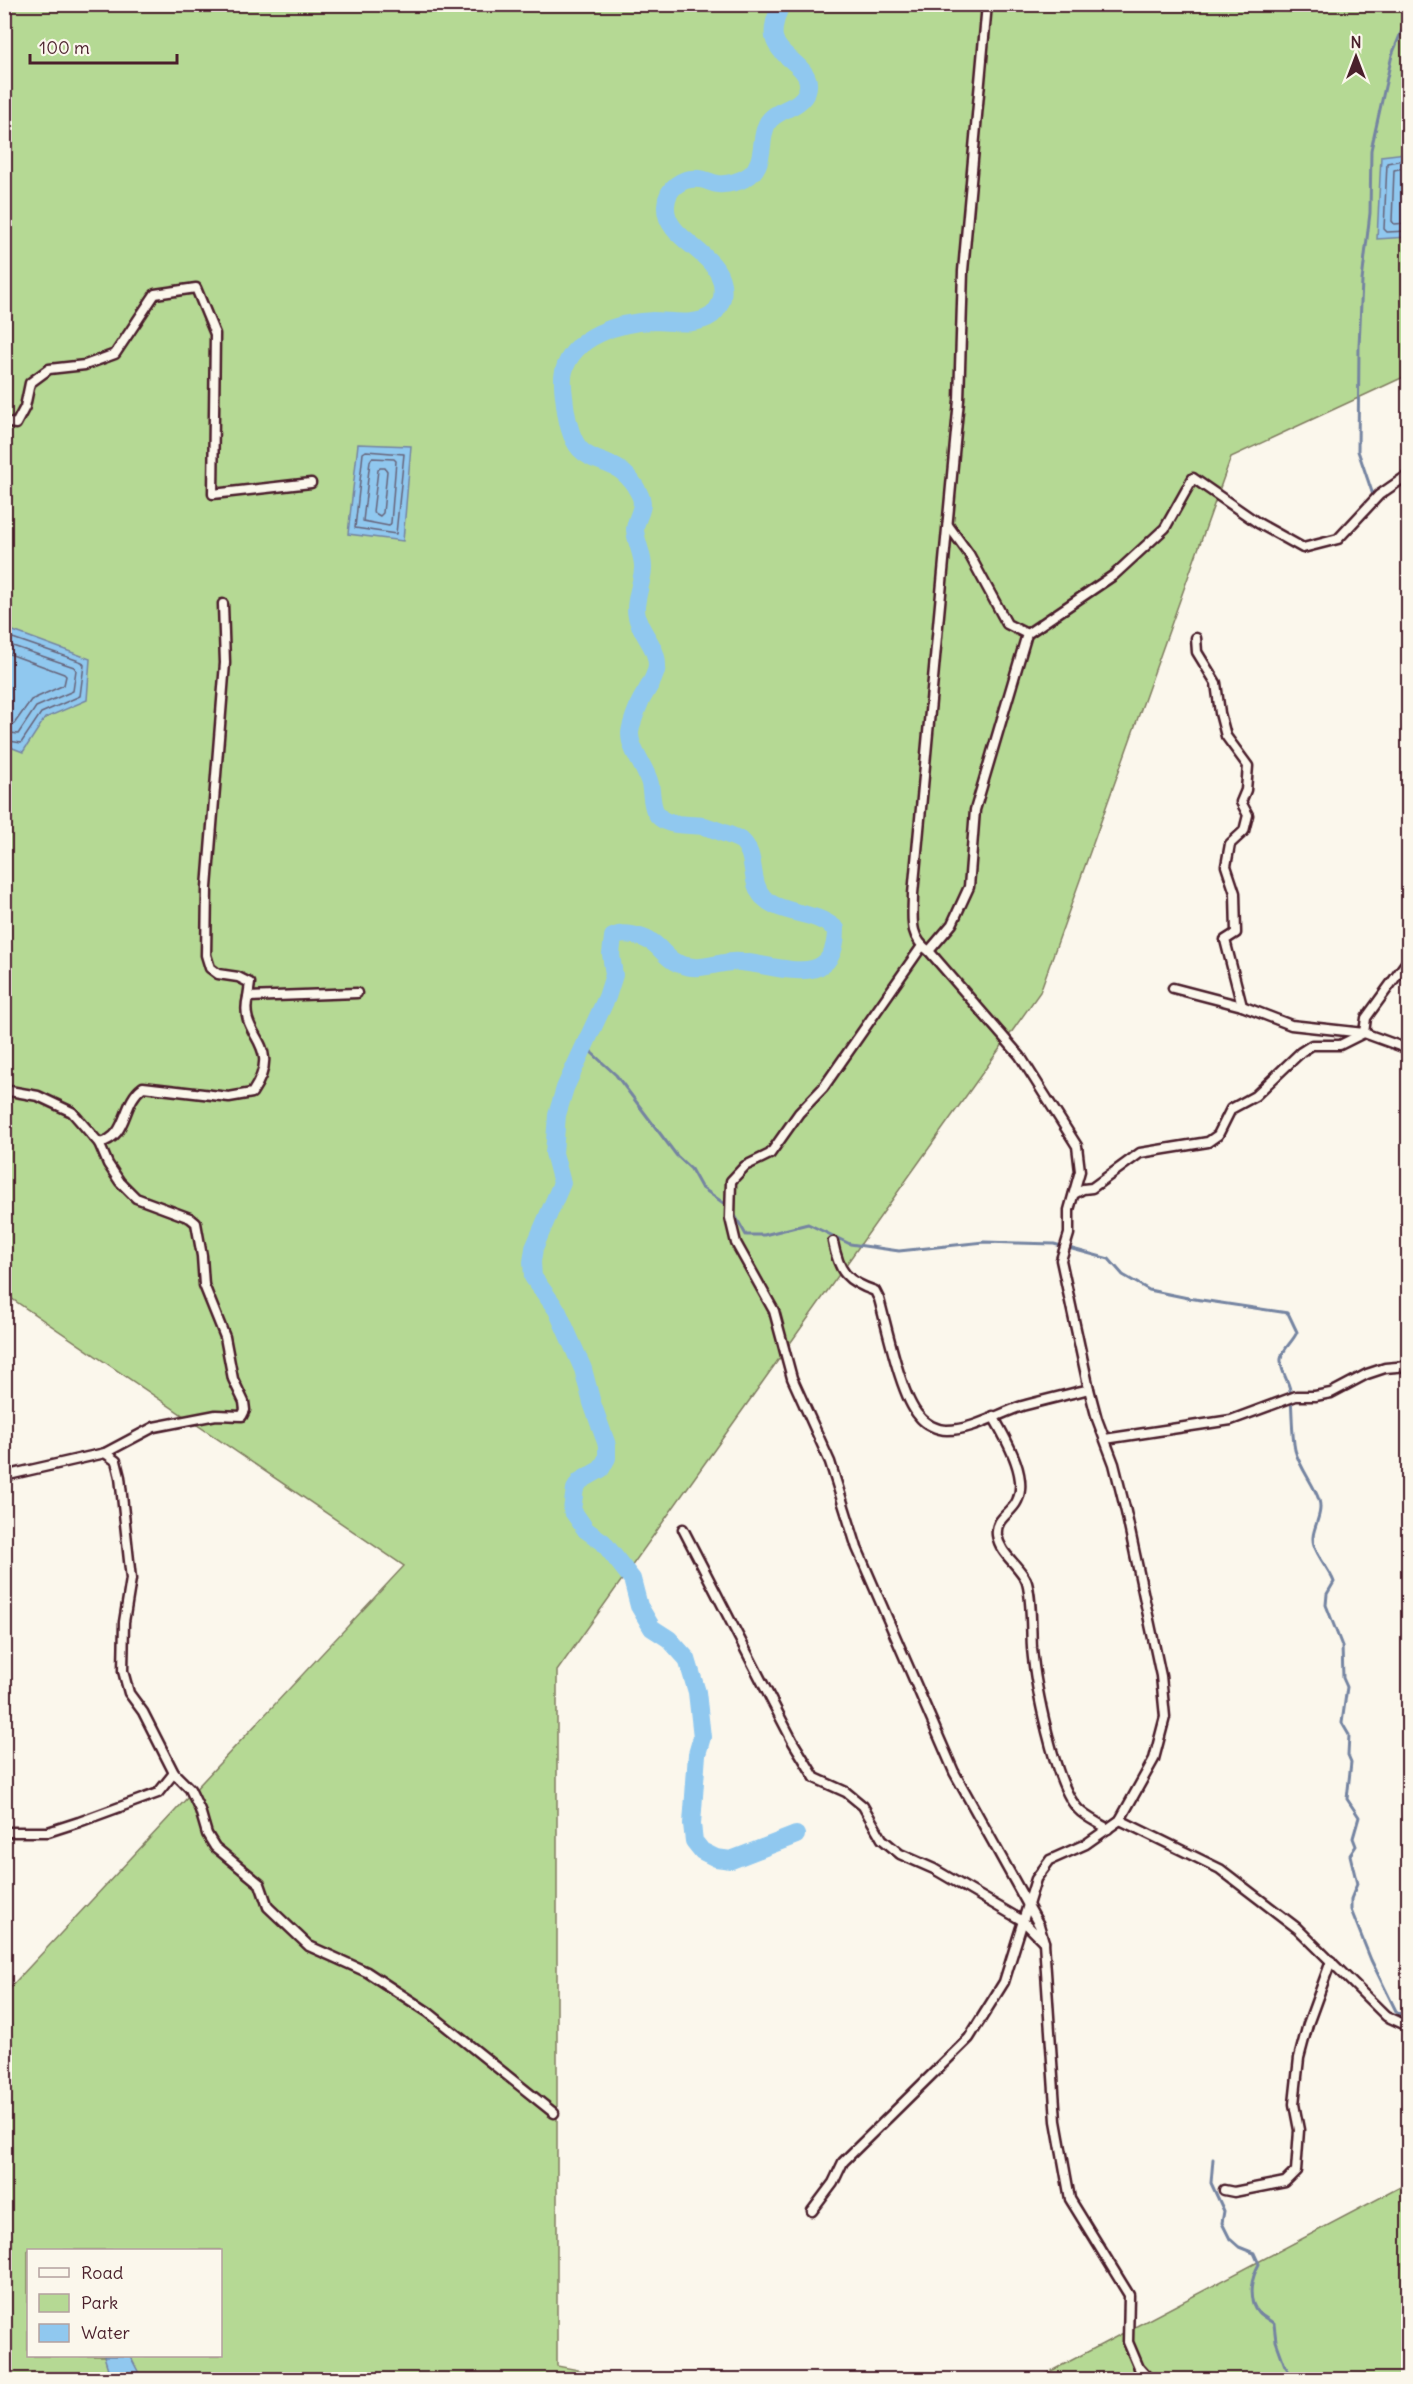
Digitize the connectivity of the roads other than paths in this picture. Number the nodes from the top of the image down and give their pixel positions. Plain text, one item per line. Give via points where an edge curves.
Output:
1 (987, 4) edge
2 (4, 422) edge
3 (1408, 476) edge
4 (311, 483) dead end
5 (948, 525) junction
6 (223, 604) dead end
7 (1027, 634) junction
8 (1196, 638) dead end
9 (925, 949) junction
10 (1408, 960) edge
11 (1173, 988) dead end
12 (357, 993) dead end
13 (248, 997) junction
14 (1242, 1006) junction
15 (1364, 1033) junction
16 (1408, 1049) edge
17 (4, 1090) edge
18 (99, 1143) junction
19 (1074, 1195) junction
20 (833, 1242) dead end
21 (1408, 1366) edge
22 (1089, 1389) junction
23 (993, 1416) junction
24 (1105, 1439) junction
25 (105, 1453) junction
26 (4, 1476) edge
27 (683, 1529) dead end
28 (174, 1773) junction
29 (1120, 1820) junction
30 (1108, 1829) junction
31 (4, 1832) edge
32 (1028, 1907) junction
33 (1023, 1921) junction
34 (1044, 1942) junction
35 (1331, 1961) junction
36 (1408, 2026) edge
37 (554, 2113) dead end
38 (1224, 2190) dead end
39 (812, 2211) dead end
40 (1150, 2379) edge

1 - 5 street via 963,271 959,400
2 - 4 street via 16,424 25,407 30,383 49,369 85,365 115,354 155,294 196,288 215,334 213,494
3 - 7 street via 1379,495 1338,539 1303,548 1258,523 1193,478 1166,528 1114,575
5 - 7 street via 969,554 1007,624
5 - 9 street via 913,894 913,934
6 - 13 street via 225,663 207,888 206,955 210,968 218,974 250,983
7 - 9 street via 975,810 969,887 952,924
8 - 14 street via 1197,652 1215,683 1226,736 1248,766 1241,802 1248,815 1244,831 1230,844 1226,866 1235,893 1237,919 1236,933 1226,940
9 - 19 street via 1020,1056 1077,1146 1080,1171
9 - 32 street via 770,1154 746,1166 731,1181 730,1218 736,1243 774,1311 792,1378 830,1462 857,1548 954,1772
10 - 15 street via 1366,1018
11 - 14 street
12 - 13 street
13 - 18 street via 248,1020 265,1055 260,1081 252,1093 230,1097 143,1087 134,1094 118,1132 110,1141
14 - 15 street via 1291,1025
15 - 16 street
15 - 19 street via 1340,1046 1312,1045 1301,1052 1255,1096 1231,1109 1218,1135 1208,1142 1140,1153 1092,1188
17 - 18 street via 38,1096 72,1112
18 - 25 street via 120,1182 136,1198 196,1223 204,1284 225,1337 229,1368 245,1410 242,1416 216,1414 154,1427
19 - 22 street via 1061,1260
20 - 23 street via 841,1270 860,1286 875,1290 903,1385 919,1417 946,1430
21 - 24 street via 1385,1368 1331,1393 1296,1396 1231,1420
22 - 23 street
22 - 24 street
23 - 30 street via 1016,1462 1020,1492 1016,1503 1000,1518 998,1536 1009,1560 1026,1581 1033,1660 1063,1786 1078,1809
24 - 29 street via 1126,1512 1164,1695 1165,1717 1154,1759
25 - 26 street
25 - 28 street via 116,1461 120,1477 131,1579 124,1622 123,1671 129,1693
27 - 33 street via 815,1778 846,1792 863,1806 882,1839 900,1854 943,1874
28 - 31 street via 158,1793 79,1822 48,1832
28 - 37 street via 190,1789 215,1847 260,1884 267,1907 309,1946 367,1972 428,2012
29 - 30 street
29 - 35 street via 1220,1869 1298,1928
30 - 32 street via 1050,1860 1035,1879
32 - 33 street
32 - 34 street
33 - 34 street
33 - 39 street via 1004,1982 969,2038 843,2162
34 - 40 street via 1056,2121 1071,2199 1129,2295 1128,2342 1139,2368
35 - 36 street via 1386,2016
35 - 38 street via 1299,2058 1294,2104 1299,2130 1296,2171 1285,2182 1234,2192

